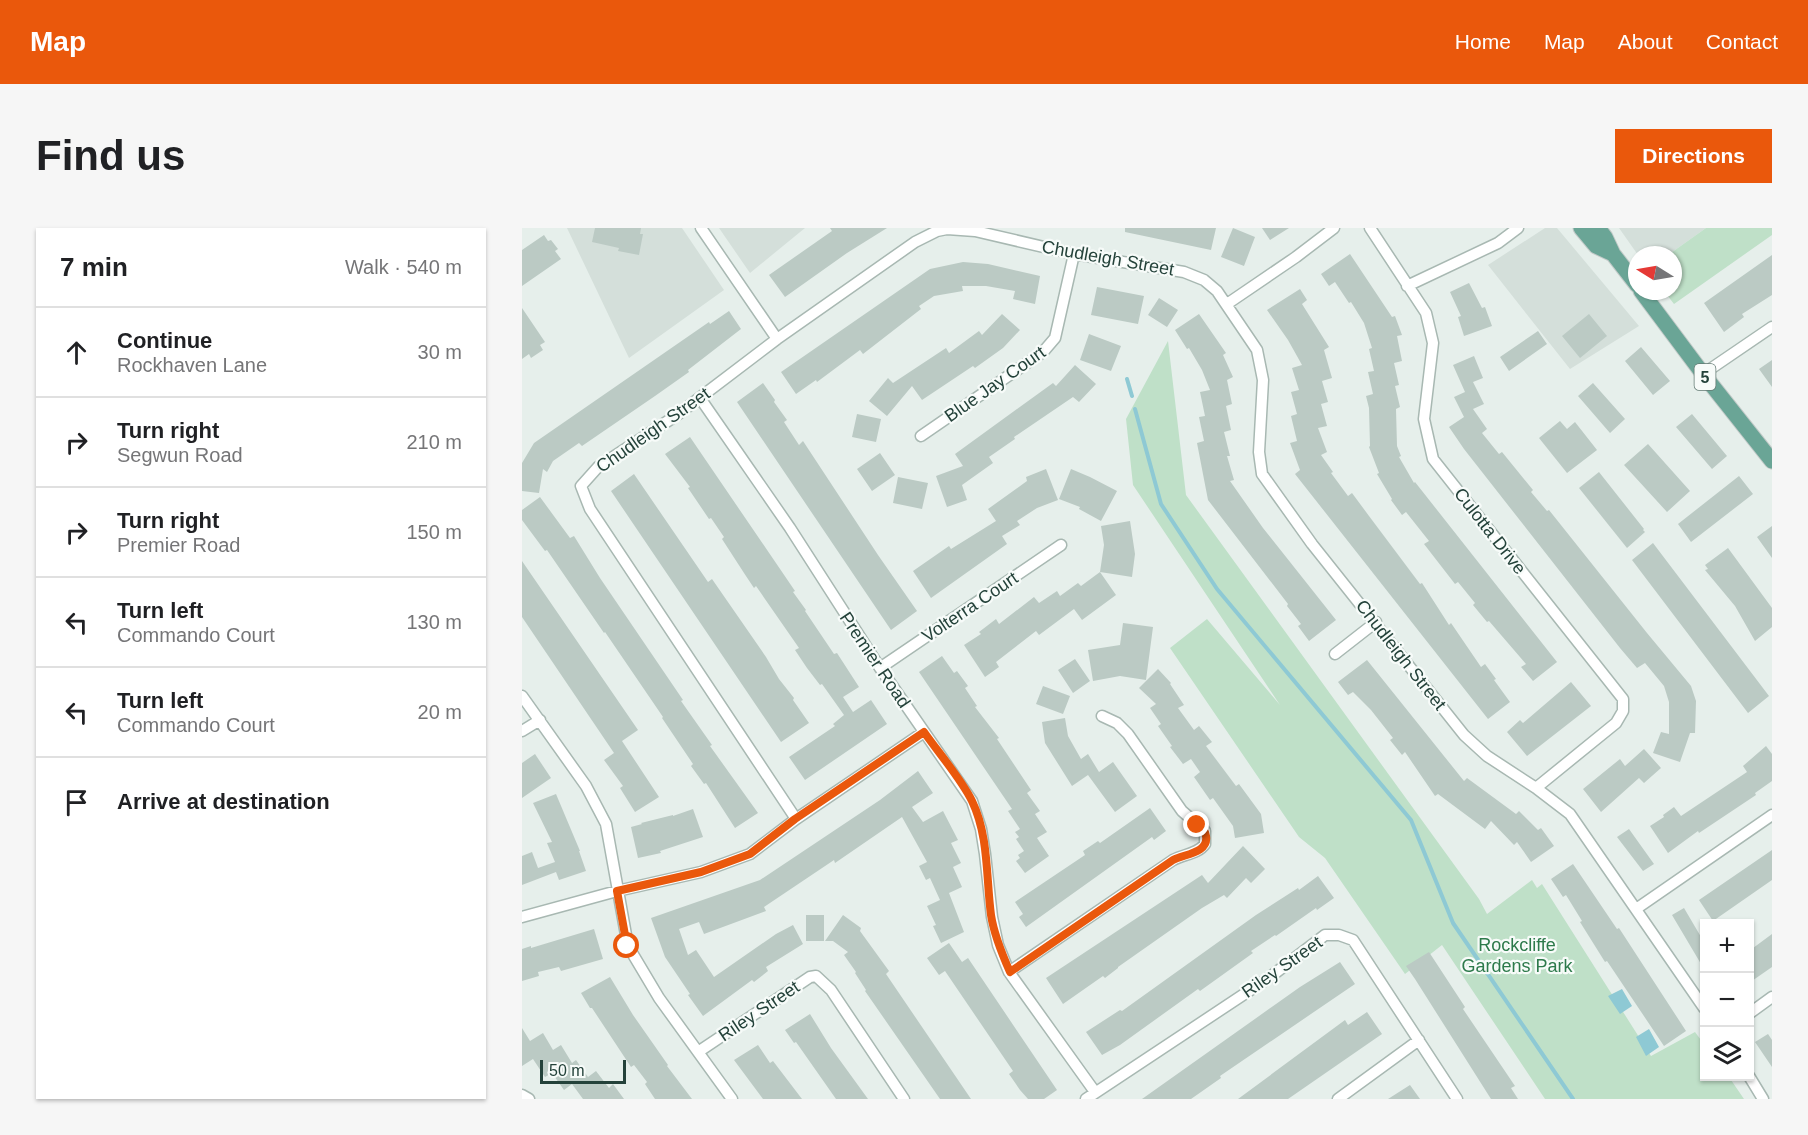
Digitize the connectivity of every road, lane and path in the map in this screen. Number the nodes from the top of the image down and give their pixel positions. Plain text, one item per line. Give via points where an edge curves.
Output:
1 (701, 228) edge
2 (1334, 228) edge
3 (1370, 228) edge
4 (1518, 228) edge
5 (1581, 228) edge
6 (1598, 228) edge
7 (1074, 254) junction
8 (1612, 254) junction
9 (1628, 274) edge
10 (1407, 286) junction
11 (1648, 300) edge
12 (1227, 304) junction
13 (1772, 327) edge
14 (777, 339) junction
15 (1703, 374) junction
16 (700, 398) junction
17 (921, 436) dead end
18 (1772, 461) edge
19 (1061, 545) dead end
20 (1376, 622) junction
21 (1335, 654) dead end
22 (879, 668) junction
23 (522, 696) edge
24 (1102, 716) dead end
25 (540, 720) junction
26 (522, 731) edge
27 (924, 732) junction
28 (1536, 788) junction
29 (1772, 815) edge
30 (795, 819) junction
31 (617, 891) junction
32 (1636, 909) junction
33 (522, 917) edge
34 (1010, 972) junction
35 (1772, 997) edge
36 (1700, 1002) edge
37 (1754, 1010) edge
38 (1419, 1040) junction
39 (698, 1052) junction
40 (1752, 1081) edge
41 (522, 1095) edge
42 (1091, 1096) edge
43 (529, 1099) edge
44 (732, 1099) edge
45 (904, 1099) edge
46 (1338, 1099) edge
47 (1457, 1099) edge
48 (1763, 1099) edge

1 - 14 street
2 - 12 street
3 - 10 street, Culotta Drive
4 - 10 street via 1498,243
5 - 8 main road via 1596,246
6 - 8 main road
7 - 12 street, Chudleigh Street via 1184,272 1204,280
7 - 14 street, Chudleigh Street via 975,231 937,231 915,242
7 - 17 street, Blue Jay Court via 1055,338 1050,345
8 - 9 main road
10 - 28 street, Culotta Drive via 1426,313 1433,342 1424,419 1433,459 1623,699 1623,711 1616,723
11 - 15 main road, 5
12 - 20 street, Chudleigh Street via 1257,350 1263,380 1259,452 1262,474 1312,544
13 - 15 street
14 - 16 street, Chudleigh Street
15 - 18 main road, 5
16 - 22 street, Premier Road via 790,528
16 - 30 street, Chudleigh Street via 598,467 581,486 590,510
19 - 22 street, Volterra Court
20 - 21 street
20 - 28 street, Chudleigh Street via 1464,735 1487,756
22 - 27 street, Premier Road
23 - 25 street
24 - 34 street via 1128,734 1182,811 1204,831 1205,844 1197,852 1173,860
25 - 26 street
25 - 31 street via 586,786 606,824
27 - 30 street
27 - 34 street, Premier Road via 972,801 981,829 998,945
28 - 32 street, Chudleigh Street via 1570,814
29 - 32 street
30 - 31 street via 750,854 701,872
31 - 33 street
31 - 39 street via 627,946
32 - 36 street, Chudleigh Street
34 - 42 street, Premier Road
35 - 37 street
38 - 42 street, Riley Street via 1353,940 1325,935 1270,977
38 - 46 street
38 - 47 street, Riley Street
39 - 44 street
39 - 45 street, Riley Street via 816,976 831,990
40 - 48 street
41 - 43 street

